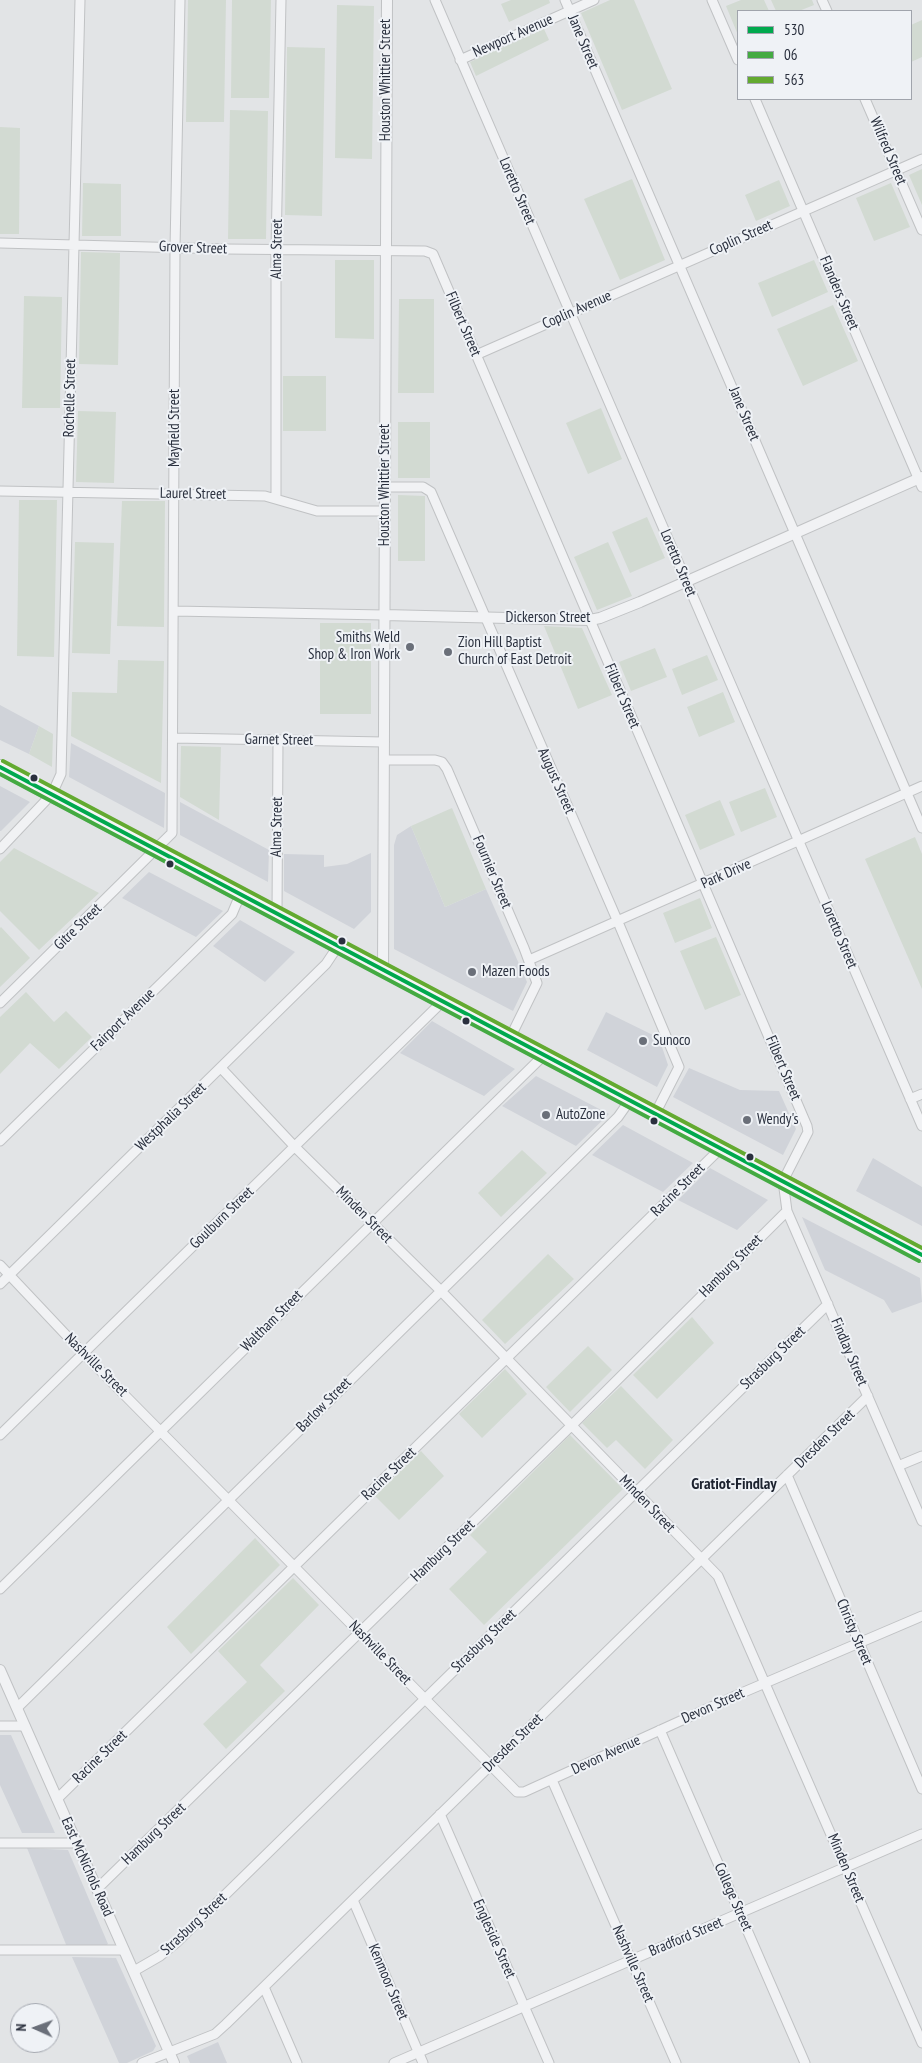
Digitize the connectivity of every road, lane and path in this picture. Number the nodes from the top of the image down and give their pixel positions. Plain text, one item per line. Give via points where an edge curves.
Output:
1 (80, 0) edge
2 (180, 0) edge
3 (282, 0) edge
4 (387, 0) edge
5 (436, 0) edge
6 (565, 0) edge
7 (594, 0) edge
8 (712, 0) edge
9 (569, 11) junction
10 (737, 58) edge
11 (460, 60) junction
12 (755, 100) edge
13 (865, 100) edge
14 (922, 159) edge
15 (896, 170) junction
16 (804, 210) junction
17 (922, 230) edge
18 (0, 243) edge
19 (74, 245) junction
20 (175, 248) junction
21 (276, 250) junction
22 (385, 251) junction
23 (679, 265) junction
24 (570, 313) junction
25 (476, 355) junction
26 (921, 481) edge
27 (385, 487) junction
28 (0, 491) edge
29 (68, 492) junction
30 (175, 494) junction
31 (276, 498) junction
32 (385, 511) junction
33 (796, 533) junction
34 (686, 582) junction
35 (174, 611) junction
36 (384, 615) junction
37 (485, 618) junction
38 (590, 620) junction
39 (174, 738) junction
40 (278, 740) junction
41 (384, 742) junction
42 (384, 760) junction
43 (0, 767) edge
44 (922, 786) edge
45 (906, 793) junction
46 (52, 794) junction
47 (922, 828) edge
48 (799, 842) junction
49 (0, 849) edge
50 (156, 850) junction
51 (704, 884) junction
52 (240, 895) junction
53 (277, 914) junction
54 (618, 922) junction
55 (338, 946) junction
56 (529, 960) junction
57 (382, 970) junction
58 (443, 1001) junction
59 (0, 1003) edge
60 (511, 1036) junction
61 (545, 1054) junction
62 (221, 1068) junction
63 (922, 1094) edge
64 (910, 1099) junction
65 (630, 1100) junction
66 (655, 1114) junction
67 (922, 1126) edge
68 (0, 1141) edge
69 (295, 1146) junction
70 (721, 1148) junction
71 (783, 1181) junction
72 (787, 1211) junction
73 (372, 1223) junction
74 (922, 1255) edge
75 (0, 1265) edge
76 (9, 1274) junction
77 (0, 1284) edge
78 (440, 1290) junction
79 (828, 1304) junction
80 (83, 1353) junction
81 (506, 1359) junction
82 (868, 1396) junction
83 (571, 1426) junction
84 (162, 1431) junction
85 (0, 1435) edge
86 (922, 1456) edge
87 (898, 1466) junction
88 (787, 1475) junction
89 (636, 1493) junction
90 (229, 1500) junction
91 (922, 1521) edge
92 (701, 1559) junction
93 (294, 1566) junction
94 (0, 1589) edge
95 (922, 1616) edge
96 (360, 1633) junction
97 (859, 1643) junction
98 (0, 1670) edge
99 (766, 1683) junction
100 (425, 1699) junction
101 (17, 1708) junction
102 (0, 1726) edge
103 (25, 1726) junction
104 (660, 1730) junction
105 (490, 1766) junction
106 (552, 1780) junction
107 (922, 1789) edge
108 (57, 1799) junction
109 (440, 1814) junction
110 (922, 1834) edge
111 (0, 1843) edge
112 (77, 1843) junction
113 (846, 1867) junction
114 (97, 1889) junction
115 (353, 1900) junction
116 (740, 1913) junction
117 (0, 1950) edge
118 (124, 1950) junction
119 (631, 1960) junction
120 (134, 1971) junction
121 (264, 1987) junction
122 (524, 2007) junction
123 (922, 2043) edge
124 (170, 2052) junction
125 (419, 2052) junction
126 (142, 2063) edge
127 (174, 2063) edge
128 (297, 2063) edge
129 (394, 2063) edge
130 (423, 2063) edge
131 (549, 2063) edge
132 (676, 2063) edge
133 (805, 2063) edge

1 - 19 street, Rochelle Street
2 - 20 street, Mayfield Street
3 - 21 street, Alma Street
4 - 22 street, Houston Whittier Street
5 - 11 street, Loretto Street
6 - 9 street, Jane Street
7 - 9 street, Newport Avenue
8 - 10 street
9 - 11 street, Newport Avenue
9 - 23 street, Jane Street
11 - 24 street, Loretto Street
12 - 16 street, Flanders Street
13 - 15 street, Wilfred Street
14 - 15 street
15 - 16 street
15 - 17 street, Wilfred Street
16 - 23 street, Coplin Street
16 - 26 street, Flanders Street
18 - 19 street, Grover Street
19 - 20 street, Grover Street
19 - 29 street, Rochelle Street
20 - 21 street, Grover Street
20 - 30 street, Mayfield Street
21 - 22 street, Grover Street
21 - 31 street, Alma Street
22 - 25 street, Filbert Street via 433,254
22 - 27 street, Houston Whittier Street
23 - 24 street, Coplin Avenue
23 - 33 street, Jane Street
24 - 25 street, Coplin Avenue
24 - 34 street, Loretto Street
25 - 38 street, Filbert Street
26 - 33 street, Dickerson Street
27 - 32 street, Houston Whittier Street
27 - 37 street, August Street via 423,487 431,492
28 - 29 street, Laurel Street
29 - 30 street, Laurel Street
29 - 46 street, Rochelle Street via 61,774
30 - 31 street, Laurel Street
30 - 35 street, Mayfield Street
31 - 32 street, Laurel Street via 318,511
32 - 36 street, Houston Whittier Street
33 - 34 street, Dickerson Street
33 - 45 street, Jane Street
34 - 38 street, Dickerson Street
34 - 48 street, Loretto Street
35 - 36 street, Dickerson Street
35 - 39 street, Mayfield Street
36 - 37 street, Dickerson Street
36 - 41 street, Houston Whittier Street
37 - 38 street, Dickerson Street
37 - 54 street, August Street
38 - 51 street, Filbert Street
39 - 40 street, Garnet Street
39 - 50 street, Mayfield Street via 172,833
40 - 41 street, Garnet Street
40 - 53 street, Alma Street
41 - 42 street, Houston Whittier Street
42 - 56 street, Fournier Street via 442,762
42 - 57 street, Houston Whittier Street
43 - 46 main road
44 - 45 street, Park Drive
45 - 47 street, Jane Street
45 - 48 street, Park Drive
46 - 49 street
46 - 50 main road
48 - 51 street, Park Drive
48 - 64 street, Loretto Street
50 - 52 main road
50 - 59 street, Gitre Street
51 - 54 street, Park Drive
51 - 71 street, Filbert Street via 807,1126 808,1132
52 - 53 main road
52 - 68 street, Fairport Avenue via 232,914
53 - 55 main road
54 - 56 street, Park Drive
54 - 66 street, August Street via 678,1067
55 - 57 main road
55 - 62 street, Westphalia Street via 326,964
56 - 60 street, Fournier Street via 537,983
57 - 58 main road
58 - 60 main road
58 - 69 street, Goulburn Street
60 - 61 main road
61 - 65 main road
61 - 73 street, Waltham Street
62 - 69 street, Minden Street
62 - 76 street, Westphalia Street
63 - 64 street
64 - 67 street, Loretto Street
65 - 66 main road
65 - 78 street, Barlow Street via 618,1117
66 - 70 main road
69 - 73 street, Minden Street
69 - 80 street, Goulburn Street
70 - 71 main road
70 - 81 street, Racine Street
71 - 72 street, Findlay Street
71 - 74 main road
72 - 79 street, Findlay Street
72 - 83 street, Hamburg Street
73 - 78 street, Minden Street
73 - 84 street, Waltham Street
75 - 76 street, Nashville Street
76 - 77 street, Westphalia Street
76 - 80 street, Nashville Street
78 - 81 street, Minden Street
78 - 90 street, Barlow Street
79 - 82 street, Findlay Street
79 - 89 street, Strasburg Street
80 - 84 street, Nashville Street
80 - 85 street, Goulburn Street
81 - 83 street, Minden Street
81 - 93 street, Racine Street
82 - 87 street, Findlay Street
82 - 88 street, Dresden Street
83 - 89 street, Minden Street
83 - 96 street, Hamburg Street
84 - 90 street, Nashville Street
84 - 94 street, Waltham Street
86 - 87 street
87 - 91 street, Findlay Street
88 - 92 street, Dresden Street
88 - 97 street, Christy Street
89 - 92 street, Minden Street
89 - 100 street, Strasburg Street
90 - 93 street, Nashville Street
90 - 101 street, Barlow Street
92 - 99 street, Minden Street via 723,1582
92 - 105 street, Dresden Street
93 - 96 street, Nashville Street
93 - 108 street, Racine Street
95 - 97 street
96 - 100 street, Nashville Street
96 - 114 street, Hamburg Street
97 - 99 street
97 - 107 street, Christy Street
98 - 101 street, East McNichols Road
99 - 104 street, Devon Street
99 - 113 street, Minden Street
100 - 105 street, Nashville Street
100 - 120 street, Strasburg Street via 177,1942
101 - 103 street, East McNichols Road
102 - 103 street
103 - 108 street, East McNichols Road
104 - 106 street, Devon Avenue
104 - 116 street, College Street
105 - 106 street, Nashville Street via 517,1792
105 - 109 street, Dresden Street
106 - 119 street, Nashville Street
108 - 112 street, East McNichols Road
109 - 115 street, Dresden Street
109 - 122 street, Engleside Street
110 - 113 street, Bradford Street
111 - 112 street
112 - 114 street, East McNichols Road
113 - 116 street, Bradford Street
113 - 123 street, Minden Street
114 - 118 street, East McNichols Road
115 - 121 street, Dresden Street
115 - 125 street, Kenmoor Street
116 - 119 street, Bradford Street
116 - 133 street, College Street
117 - 118 street
118 - 120 street, East McNichols Road
119 - 122 street, Bradford Street
119 - 132 street, Nashville Street
120 - 124 street, East McNichols Road
121 - 124 street, Dresden Street via 214,2034
121 - 128 street
122 - 125 street, Bradford Street
122 - 131 street, Engleside Street
124 - 126 street, Dresden Street
124 - 127 street, East McNichols Road
125 - 129 street, Bradford Street
125 - 130 street, Kenmoor Street

